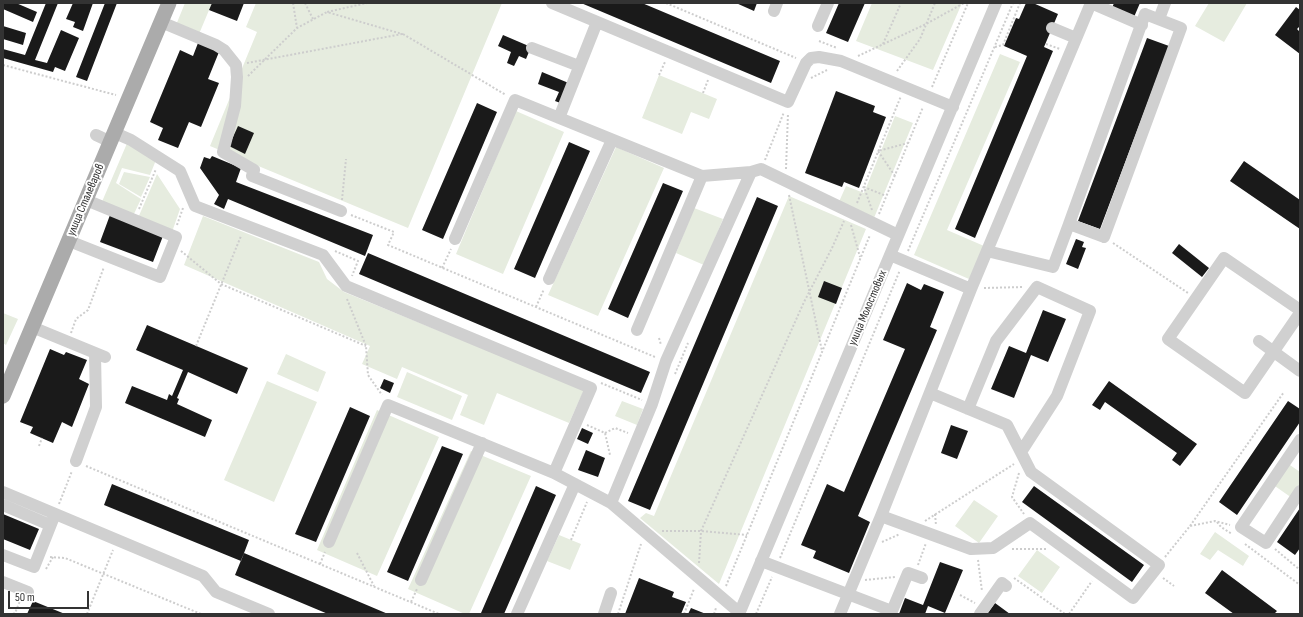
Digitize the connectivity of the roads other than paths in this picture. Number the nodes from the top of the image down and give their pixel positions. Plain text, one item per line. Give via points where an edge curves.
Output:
1 (552, 3) edge
2 (828, 3) edge
3 (996, 3) edge
4 (1165, 3) edge
5 (167, 4) edge
6 (1096, 4) edge
7 (1159, 19) junction
8 (161, 22) junction
9 (596, 22) junction
10 (1142, 24) junction
11 (818, 26) dead end
12 (1052, 28) dead end
13 (1076, 38) junction
14 (532, 48) dead end
15 (579, 66) junction
16 (952, 107) junction
17 (559, 118) junction
18 (96, 136) dead end
19 (113, 137) junction
20 (612, 140) junction
21 (756, 170) junction
22 (702, 176) junction
23 (86, 200) junction
24 (341, 211) road end
25 (1068, 224) junction
26 (898, 235) junction
27 (455, 239) road end
28 (69, 241) junction
29 (987, 251) junction
30 (890, 255) junction
31 (549, 279) road end
32 (971, 289) junction
33 (1300, 312) edge
34 (32, 327) junction
35 (637, 330) dead end
36 (1259, 341) dead end
37 (1273, 352) junction
38 (1298, 365) edge
39 (930, 393) junction
40 (3, 396) edge
41 (968, 409) junction
42 (1300, 440) edge
43 (482, 443) junction
44 (1022, 455) junction
45 (76, 461) road end
46 (554, 473) junction
47 (575, 484) junction
48 (1300, 491) edge
49 (3, 492) edge
50 (611, 503) junction
51 (3, 505) edge
52 (881, 516) junction
53 (53, 520) junction
54 (329, 542) dead end
55 (3, 555) edge
56 (761, 561) junction
57 (914, 576) road end
58 (421, 580) dead end
59 (3, 582) edge
60 (1004, 585) road end
61 (28, 592) dead end
62 (611, 593) dead end
63 (848, 595) junction
64 (982, 611) edge
65 (739, 613) edge
66 (891, 613) edge
67 (269, 614) edge
68 (516, 614) edge
69 (604, 614) edge
70 (840, 614) edge

1 - 9 street
2 - 11 street
3 - 16 street, улица Молостовых
4 - 7 street
5 - 8 main road, улица Сталеваров
6 - 10 street
6 - 13 street
7 - 10 street via 1146,14
7 - 25 street via 1181,28 1104,237
8 - 19 main road, улица Сталеваров
8 - 24 street via 216,45 224,50 236,65 235,106 224,152 254,170 252,176
9 - 15 street
9 - 16 street via 788,102 806,63 812,58 818,58 841,61
10 - 25 street
12 - 13 street
13 - 29 street
14 - 15 street
15 - 17 street
16 - 26 street, улица Молостовых
17 - 20 street
17 - 27 street via 515,100
18 - 19 street
19 - 23 main road, улица Сталеваров
19 - 46 street via 131,140 180,171 195,206 323,255 346,286 591,388
20 - 22 street
20 - 31 street
21 - 22 street
21 - 26 street
21 - 50 street via 666,361 652,404
22 - 35 street
23 - 28 main road, улица Сталеваров
23 - 28 street via 173,240 160,277
25 - 29 street via 1053,267
26 - 30 street, улица Молостовых
28 - 34 main road, улица Сталеваров
29 - 32 street
30 - 32 street
30 - 56 street, улица Молостовых
32 - 39 street
33 - 37 street
33 - 37 street via 1224,258 1168,340 1245,393
34 - 40 main road, улица Сталеваров
34 - 45 street via 100,355 96,407
36 - 37 street
37 - 38 street
39 - 41 street
39 - 52 street
41 - 44 street via 1008,425
41 - 44 street via 996,341 1037,287 1090,311 1057,396
42 - 48 street via 1237,532 1266,543
43 - 46 street
43 - 54 street via 388,405
43 - 58 street
44 - 52 street via 1031,472 1159,565 1133,598 1030,524 993,548 971,549
46 - 47 street
47 - 50 street
47 - 68 street
49 - 53 street
50 - 65 street
51 - 53 street
52 - 63 street
53 - 55 street via 34,568
53 - 67 street via 117,540 203,576 216,592
56 - 63 street
56 - 65 street, улица Молостовых
57 - 66 street
59 - 61 street
60 - 64 street
62 - 69 street
63 - 66 street
63 - 70 street

